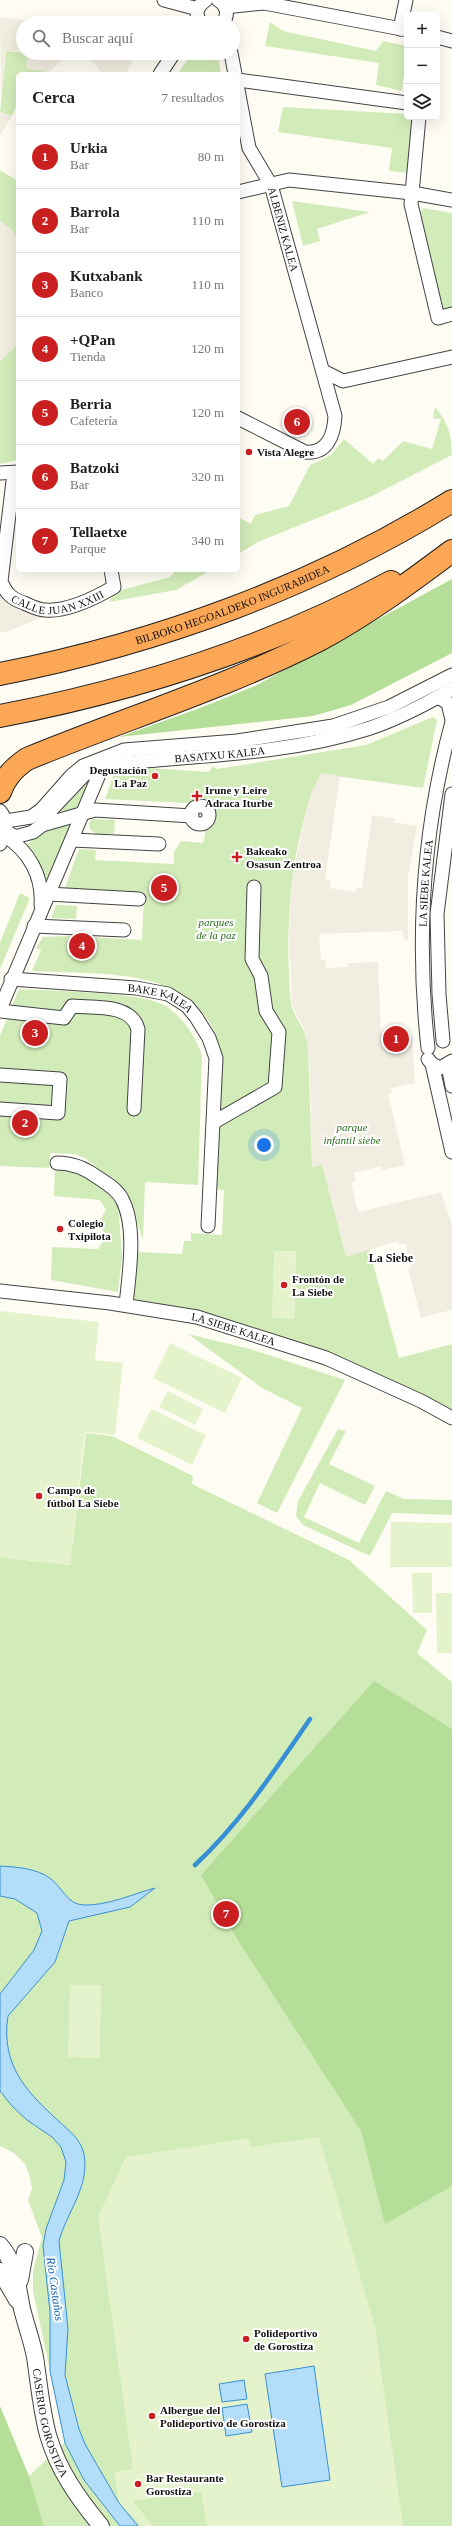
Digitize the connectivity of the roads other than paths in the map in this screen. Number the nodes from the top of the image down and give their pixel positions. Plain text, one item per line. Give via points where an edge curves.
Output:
1 (164, 0) edge
2 (406, 0) edge
3 (221, 4) edge
4 (405, 12) edge
5 (200, 15) edge
6 (226, 16) edge
7 (404, 29) edge
8 (440, 38) edge
9 (452, 41) edge
10 (169, 60) edge
11 (232, 60) edge
12 (161, 72) edge
13 (235, 72) edge
14 (240, 80) edge
15 (240, 101) edge
16 (404, 103) edge
17 (419, 120) edge
18 (272, 180) junction
19 (240, 191) edge
20 (412, 193) junction
21 (452, 200) edge
22 (452, 314) edge
23 (452, 357) edge
24 (323, 371) junction
25 (343, 381) junction
26 (332, 408) junction
27 (240, 419) edge
28 (16, 472) edge
29 (0, 473) edge
30 (452, 502) edge
31 (13, 524) edge
32 (452, 550) edge
33 (110, 572) edge
34 (0, 674) edge
35 (452, 675) edge
36 (452, 689) edge
37 (446, 702) edge
38 (0, 716) edge
39 (452, 721) edge
40 (103, 765) junction
41 (0, 792) edge
42 (452, 794) edge
43 (84, 813) junction
44 (192, 816) dead end
45 (42, 824) junction
46 (3, 828) edge
47 (72, 840) junction
48 (159, 844) dead end
49 (254, 887) dead end
50 (48, 894) junction
51 (140, 899) dead end
52 (40, 912) junction
53 (34, 926) junction
54 (124, 930) dead end
55 (11, 979) junction
56 (0, 1010) edge
57 (448, 1044) edge
58 (428, 1048) junction
59 (450, 1063) edge
60 (432, 1064) junction
61 (0, 1075) edge
62 (452, 1086) edge
63 (0, 1109) edge
64 (134, 1109) dead end
65 (214, 1122) junction
66 (452, 1152) edge
67 (57, 1163) dead end
68 (208, 1226) dead end
69 (0, 1291) edge
70 (126, 1305) junction
71 (452, 1418) edge
72 (0, 2244) edge
73 (12, 2255) edge
74 (0, 2271) edge
75 (22, 2308) junction
76 (101, 2526) edge

1 - 5 street
2 - 4 street
3 - 6 street
3 - 7 street via 264,3
8 - 9 street
10 - 12 street
11 - 13 street
14 - 16 street
15 - 18 street, ALBENIZ KALEA via 249,148
17 - 20 street
18 - 19 street
18 - 20 street
18 - 24 street, ALBENIZ KALEA
20 - 21 street
20 - 22 street via 411,204 438,318
23 - 25 street
24 - 25 street
24 - 26 street, ALBENIZ KALEA
25 - 26 street, ALBENIZ KALEA via 334,391
26 - 27 street, ALBENIZ KALEA via 334,430 325,446 314,453 305,452
28 - 29 street
28 - 31 street, CALLE JUAN XXIII
30 - 34 highway, BILBOKO HEGOALDEKO INGURABIDEA via 336,564 227,610 92,653
31 - 33 street, CALLE JUAN XXIII via 1,581 5,592 14,600 44,610 97,598 114,587
32 - 38 highway via 353,601 241,648 102,693
32 - 41 highway via 370,610 318,640 205,691 27,759 6,777
35 - 46 street, BASATXU KALEA via 389,707 314,730 237,741 124,750 83,766 31,818
36 - 37 street, BASATXU KALEA
37 - 39 street, LA SIEBE KALEA
37 - 40 street, BASATXU KALEA via 369,729 312,743 245,753
39 - 58 street, LA SIEBE KALEA via 425,870 422,914 423,996
40 - 43 street
40 - 45 street, BASATXU KALEA via 84,775 52,809
42 - 57 street, LA SIEBE KALEA via 437,914 439,994
43 - 44 street via 95,810
43 - 45 street
43 - 47 street
45 - 46 street, BASATXU KALEA via 33,832 15,837
46 - 52 street via 34,865 40,883
47 - 48 street
47 - 50 street
49 - 65 street via 252,959 261,976 266,1012 279,1032 274,1087
50 - 51 street
50 - 52 street
52 - 53 street
53 - 54 street
53 - 55 street
55 - 56 street
55 - 65 street, BAKE KALEA via 156,990 187,1006 209,1038 216,1058
56 - 64 street via 64,1018 72,1006 123,1011 136,1022 138,1029
57 - 58 street via 435,1042
58 - 60 street, LA SIEBE KALEA via 427,1057
59 - 60 street via 440,1068
59 - 62 street
60 - 66 street
61 - 63 street via 60,1079 58,1113
65 - 68 street, BAKE KALEA
67 - 70 street via 70,1163 92,1173 111,1186 122,1199 128,1219 131,1245
69 - 70 street, LA SIEBE KALEA
70 - 71 street, LA SIEBE KALEA via 197,1317 326,1358 421,1401
72 - 73 street, CASERIO GOROSTIZA
73 - 75 street, CASERIO GOROSTIZA
74 - 75 street, CASERIO GOROSTIZA
75 - 76 street, CASERIO GOROSTIZA via 34,2356 48,2435 62,2472

